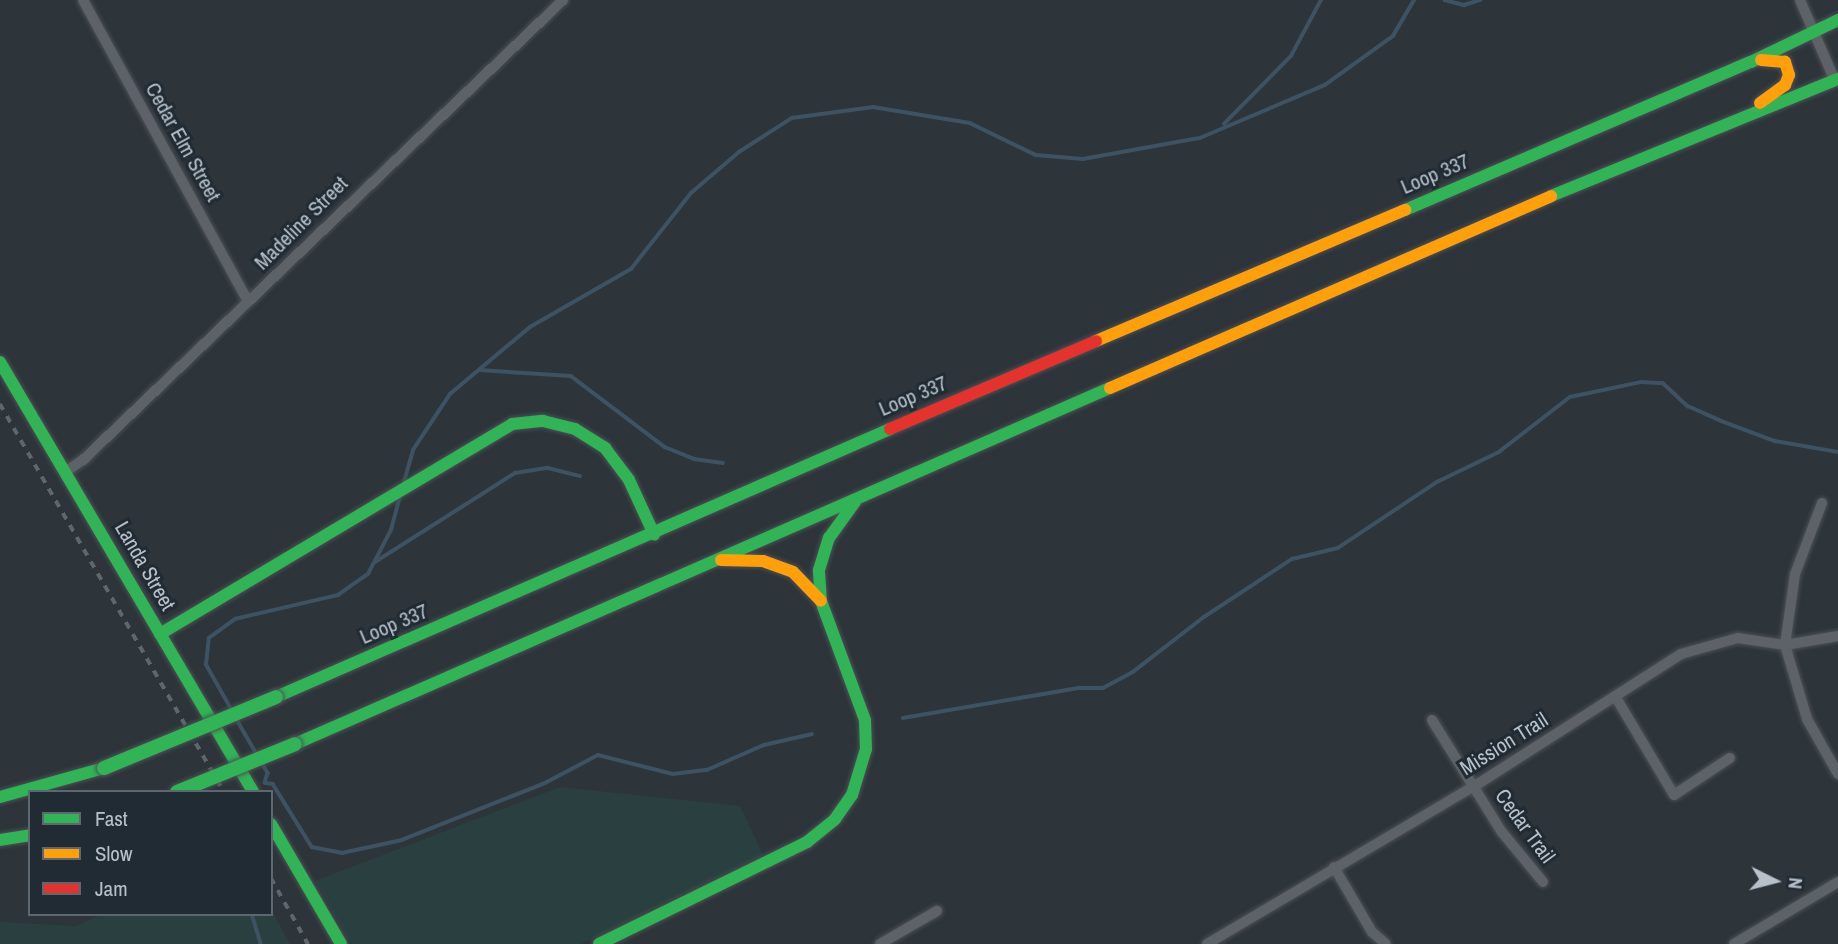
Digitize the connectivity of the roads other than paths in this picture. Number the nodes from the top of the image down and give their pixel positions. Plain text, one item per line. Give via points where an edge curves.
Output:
1 (83, 0) edge
2 (564, 0) edge
3 (1800, 0) edge
4 (1838, 20) edge
5 (1814, 32) junction
6 (1751, 62) junction
7 (1836, 80) edge
8 (1741, 116) junction
9 (248, 302) junction
10 (0, 362) edge
11 (65, 472) junction
12 (858, 498) junction
13 (1822, 503) dead end
14 (654, 534) junction
15 (717, 560) junction
16 (821, 601) junction
17 (160, 634) junction
18 (1838, 635) edge
19 (1785, 645) junction
20 (1615, 696) junction
21 (1432, 720) dead end
22 (1730, 758) dead end
23 (1838, 774) edge
24 (1473, 787) junction
25 (34, 790) edge
26 (182, 790) edge
27 (252, 790) edge
28 (24, 793) edge
29 (0, 797) edge
30 (273, 827) edge
31 (26, 835) edge
32 (0, 840) edge
33 (1334, 867) junction
34 (1543, 882) dead end
35 (1838, 882) edge
36 (937, 911) dead end
37 (341, 944) edge
38 (600, 944) edge
39 (880, 944) edge
40 (1207, 944) edge
41 (1386, 944) edge
42 (1734, 944) edge

1 - 9 street, Cedar Elm Street
2 - 9 street, Madeline Street
3 - 5 street
4 - 5 main road, Loop 337
5 - 6 main road, Loop 337
5 - 7 street
6 - 8 main road via 1780,60 1789,75 1780,90
6 - 14 main road, Loop 337
7 - 8 main road
8 - 12 main road
9 - 11 street, Madeline Street
10 - 11 main road, Landa Street
11 - 17 main road, Landa Street
12 - 15 main road
12 - 16 main road via 830,538 819,570
13 - 19 street via 1795,574
14 - 17 main road via 629,480 605,448 575,429 543,421 512,424
14 - 25 main road, Loop 337, bridge via 104,768
15 - 16 main road via 764,561 793,572
15 - 26 main road, bridge
16 - 38 main road via 865,720 863,765 844,807 821,832 786,853
17 - 27 main road, Landa Street
18 - 19 street, Mission Trail
19 - 20 street, Mission Trail via 1738,638 1698,646
19 - 23 street via 1807,719
20 - 22 street via 1674,796
20 - 24 street, Mission Trail
21 - 24 street, Cedar Trail
24 - 33 street, Mission Trail
24 - 34 street, Cedar Trail via 1500,831
28 - 29 main road, Loop 337
30 - 37 main road
31 - 32 main road
33 - 40 street, Mission Trail
33 - 41 street via 1372,932
35 - 42 street
36 - 39 street

